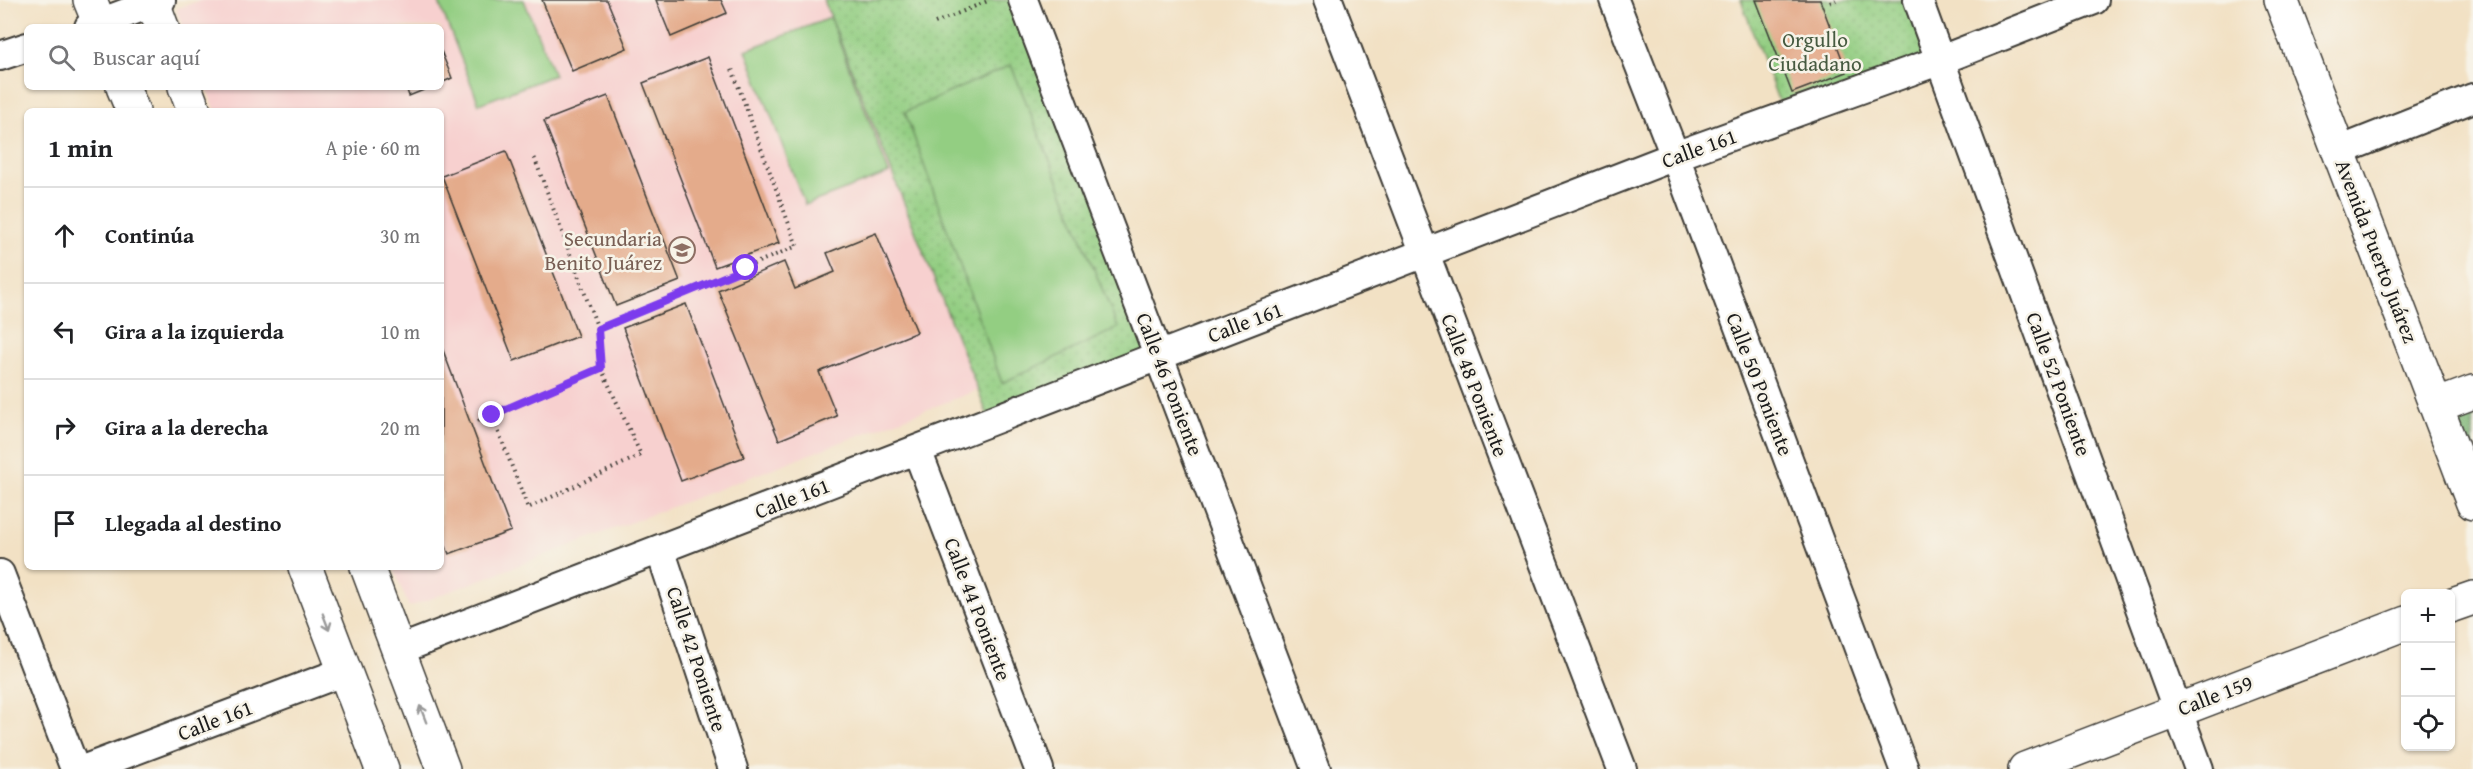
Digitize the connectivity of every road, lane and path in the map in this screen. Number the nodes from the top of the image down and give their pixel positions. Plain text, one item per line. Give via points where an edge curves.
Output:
1 (990, 0) edge
2 (1023, 0) edge
3 (1328, 0) edge
4 (1614, 0) edge
5 (1836, 0) edge
6 (1918, 0) edge
7 (2094, 0) edge
8 (2281, 0) edge
9 (1830, 3) dead end
10 (157, 8) edge
11 (95, 19) edge
12 (935, 23) dead end
13 (24, 48) edge
14 (0, 56) edge
15 (1941, 60) junction
16 (732, 69) dead end
17 (124, 90) edge
18 (186, 90) edge
19 (2473, 98) edge
20 (132, 108) edge
21 (193, 108) edge
22 (2339, 151) junction
23 (533, 154) dead end
24 (1675, 156) junction
25 (1425, 253) junction
26 (598, 329) junction
27 (1159, 356) junction
28 (601, 368) junction
29 (2473, 392) edge
30 (2436, 406) junction
31 (492, 415) junction
32 (478, 421) dead end
33 (917, 450) junction
34 (2473, 503) edge
35 (660, 549) junction
36 (306, 570) edge
37 (368, 570) edge
38 (0, 574) edge
39 (2473, 598) edge
40 (2455, 605) edge
41 (2401, 625) edge
42 (399, 650) junction
43 (345, 671) junction
44 (2176, 710) junction
45 (75, 769) edge
46 (85, 769) edge
47 (382, 769) edge
48 (443, 769) edge
49 (733, 769) edge
50 (1039, 769) edge
51 (1316, 769) edge
52 (1622, 769) edge
53 (1904, 769) edge
54 (2025, 769) edge
55 (2199, 769) edge

1 - 12 path
2 - 27 street, Calle 46 Poniente
3 - 25 street, Calle 48 Poniente
4 - 24 street, Calle 50 Poniente
5 - 9 path
6 - 15 street, Calle 52 Poniente
7 - 15 street, Calle 161
8 - 22 street, Avenida Puerto Juárez
10 - 11 street
13 - 14 street
15 - 24 street, Calle 161
15 - 44 street, Calle 52 Poniente
16 - 26 path via 797,246
17 - 20 street
18 - 21 street
19 - 22 street
22 - 30 street, Avenida Puerto Juárez
23 - 26 path
24 - 25 street, Calle 161
24 - 53 street, Calle 50 Poniente
25 - 27 street, Calle 161
25 - 52 street, Calle 48 Poniente
26 - 28 path
27 - 33 street, Calle 161
27 - 51 street, Calle 46 Poniente
28 - 31 path
28 - 31 path via 641,454 528,508
29 - 30 street
30 - 34 street, Avenida Puerto Juárez
31 - 32 path
33 - 35 street, Calle 161
33 - 50 street, Calle 44 Poniente
35 - 42 street, Calle 161
35 - 49 street, Calle 42 Poniente
36 -> 43 street
37 - 42 street
38 - 45 street
39 - 40 street
41 - 44 street, Calle 159
48 -> 42 street
43 - 46 street, Calle 161
43 - 47 street
44 - 54 street, Calle 159
44 - 55 street, Calle 52 Poniente

